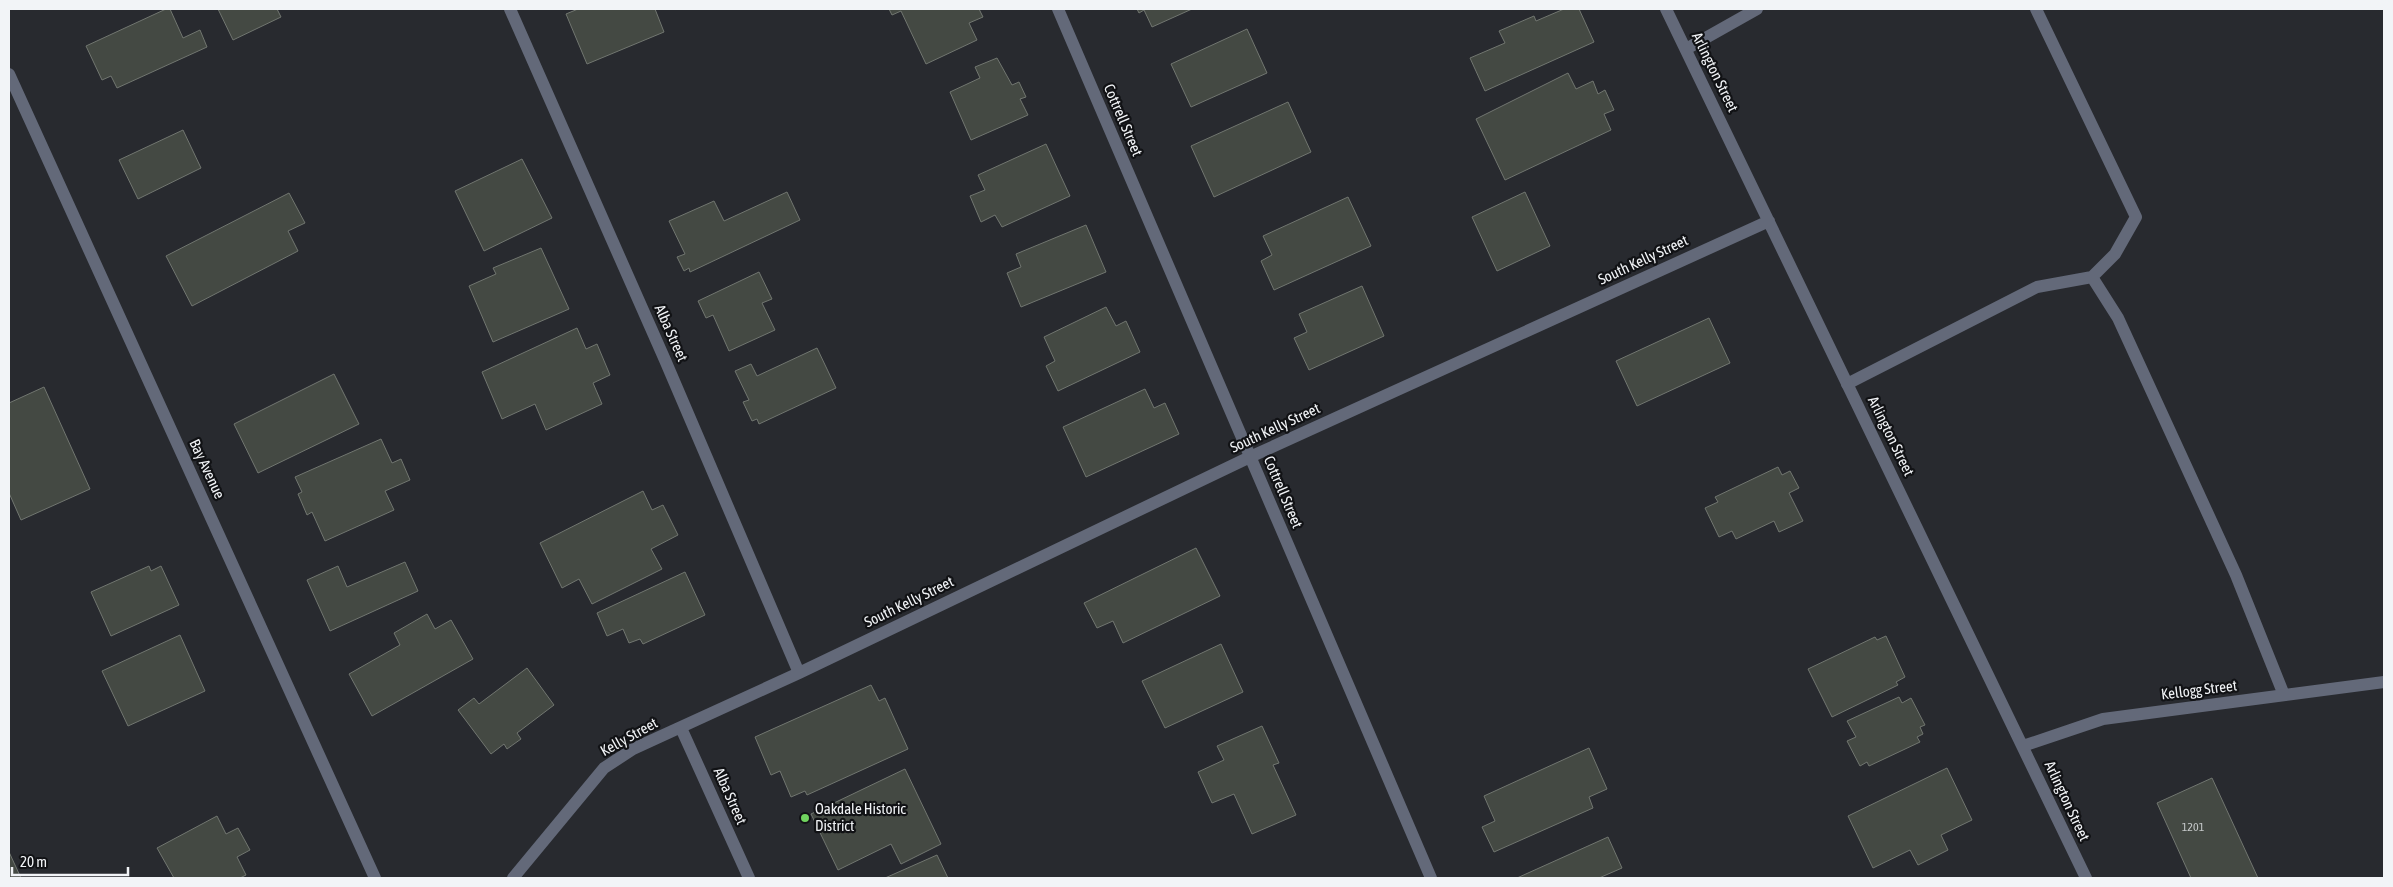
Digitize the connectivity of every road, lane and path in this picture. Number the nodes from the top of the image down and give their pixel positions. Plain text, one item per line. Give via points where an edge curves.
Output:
1 (510, 9) edge
2 (1058, 9) edge
3 (1666, 9) edge
4 (1757, 9) edge
5 (2036, 9) edge
6 (1686, 49) junction
7 (9, 74) edge
8 (1769, 221) junction
9 (2092, 277) junction
10 (1847, 384) junction
11 (1250, 457) junction
12 (798, 673) junction
13 (2384, 682) edge
14 (2284, 695) junction
15 (681, 728) junction
16 (2023, 746) junction
17 (375, 878) edge
18 (513, 878) edge
19 (749, 878) edge
20 (1431, 878) edge
21 (2086, 878) edge

1 - 12 street, Alba Street via 665,360
2 - 11 street, Cottrell Street
3 - 6 street, Arlington Street
4 - 6 street
5 - 9 street via 2136,217 2115,254
6 - 8 street, Arlington Street
7 - 17 street, Bay Avenue
8 - 10 street, Arlington Street
8 - 11 street, South Kelly Street
9 - 10 street via 2037,288
9 - 14 street via 2118,318 2236,575
10 - 16 street, Arlington Street
11 - 12 street, South Kelly Street
11 - 20 street, Cottrell Street
12 - 15 street, Kelly Street
13 - 14 street, Kellogg Street
14 - 16 street, Kellogg Street via 2103,719
15 - 18 street, Kelly Street via 633,750 604,768
15 - 19 street, Alba Street
16 - 21 street, Arlington Street

